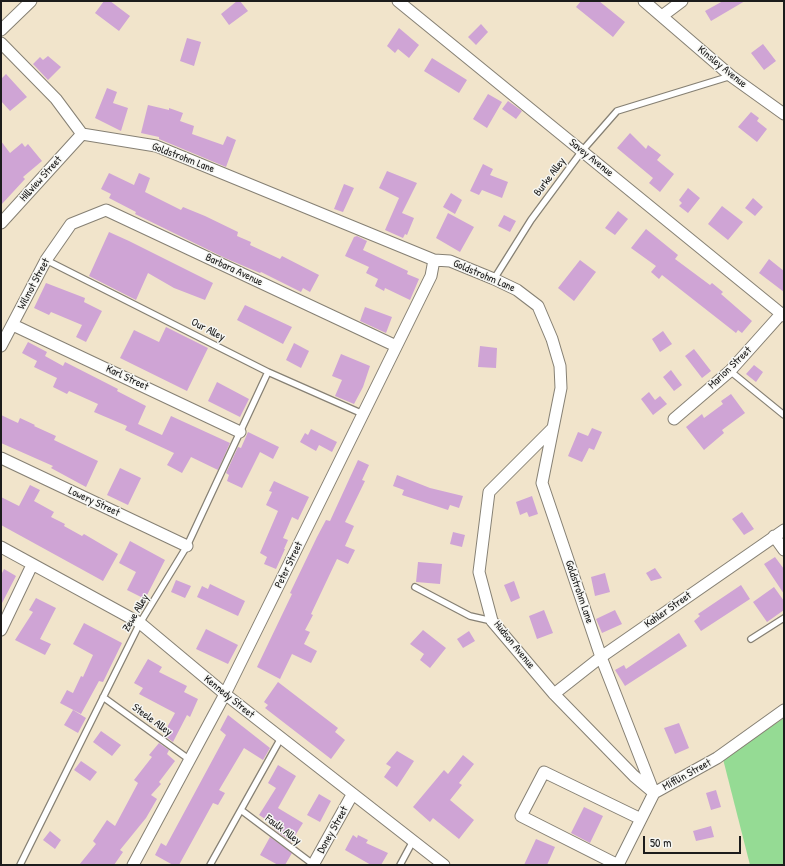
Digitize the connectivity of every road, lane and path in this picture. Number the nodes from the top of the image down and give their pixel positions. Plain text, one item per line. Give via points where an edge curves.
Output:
1 (32, 1) edge
2 (398, 1) edge
3 (644, 1) edge
4 (682, 1) edge
5 (662, 16) junction
6 (1, 30) edge
7 (1, 43) edge
8 (731, 76) junction
9 (784, 114) edge
10 (82, 134) junction
11 (582, 151) junction
12 (1, 223) edge
13 (71, 224) joint
14 (46, 260) junction
15 (434, 260) junction
16 (494, 279) junction
17 (783, 315) edge
18 (13, 325) junction
19 (1, 346) edge
20 (396, 346) junction
21 (730, 370) junction
22 (268, 372) junction
23 (363, 414) junction
24 (784, 415) edge
25 (674, 419) dead end
26 (552, 429) junction
27 (240, 432) junction
28 (1, 458) edge
29 (784, 530) edge
30 (774, 536) junction
31 (187, 546) junction
32 (1, 547) edge
33 (784, 550) edge
34 (32, 565) junction
35 (415, 587) dead end
36 (784, 618) edge
37 (492, 621) junction
38 (140, 623) junction
39 (1, 630) edge
40 (751, 639) dead end
41 (601, 657) junction
42 (225, 694) junction
43 (554, 694) junction
44 (103, 697) junction
45 (784, 710) edge
46 (281, 738) junction
47 (190, 760) junction
48 (654, 793) junction
49 (352, 795) junction
50 (241, 810) junction
51 (641, 819) junction
52 (413, 841) junction
53 (20, 865) edge
54 (133, 865) edge
55 (210, 865) edge
56 (314, 865) edge
57 (400, 865) edge
58 (444, 865) edge
59 (618, 865) edge

1 - 6 street
2 - 11 street, Savey Avenue
3 - 5 street, Kinsley Avenue
4 - 5 street
5 - 8 street, Kinsley Avenue
7 - 10 street via 56,99
8 - 9 street, Kinsley Avenue
8 - 11 lane, Burke Alley via 618,111
10 - 12 street, Hillview Street
10 - 15 street, Goldstrohm Lane via 156,146
11 - 16 lane, Burke Alley via 531,220
11 - 17 street, Savey Avenue
13 - 14 street, Wilmot Street
13 - 20 street, Barbara Avenue via 106,210
14 - 18 street, Wilmot Street
14 - 22 lane, Our Alley
15 - 16 street, Goldstrohm Lane via 450,261
15 - 20 street, Peter Street via 431,276
16 - 26 street, Goldstrohm Lane via 518,290 538,306 552,339 560,366 561,388
17 - 21 street, Marion Street
18 - 19 street, Wilmot Street
18 - 27 street, Karl Street
20 - 23 street, Peter Street
21 - 24 lane
21 - 25 street, Marion Street
22 - 23 lane, Our Alley
22 - 27 lane, Zewe Alley
23 - 42 street, Peter Street
26 - 37 street, Hudson Avenue via 489,492 479,572
26 - 41 street, Goldstrohm Lane via 542,483
27 - 31 lane, Zewe Alley
28 - 31 street, Lowery Street
29 - 30 street, Kahler Street
30 - 33 street
30 - 41 street, Kahler Street
31 - 38 lane, Zewe Alley
32 - 34 street, Kennedy Street
34 - 38 street, Kennedy Street
34 - 39 street
35 - 37 lane via 470,616
36 - 40 lane
37 - 43 street, Hudson Avenue
38 - 42 street, Kennedy Street
38 - 44 lane, Zewe Alley
41 - 43 street, Kahler Street
41 - 48 street, Goldstrohm Lane
42 - 46 street, Kennedy Street
42 - 47 street, Peter Street
43 - 48 street, Hudson Avenue
44 - 47 lane, Steele Alley
44 - 53 lane, Zewe Alley
45 - 48 street, Mifflin Street via 717,758
46 - 49 street, Kennedy Street
46 - 50 lane
47 - 54 street, Peter Street
48 - 51 street, Mifflin Street
49 - 52 street, Kennedy Street
49 - 56 street, Doney Street
50 - 55 lane
50 - 56 lane, Faulk Alley
51 - 59 street, Mifflin Street
51 - 59 street via 544,772 521,816
52 - 57 lane
52 - 58 street, Kennedy Street

